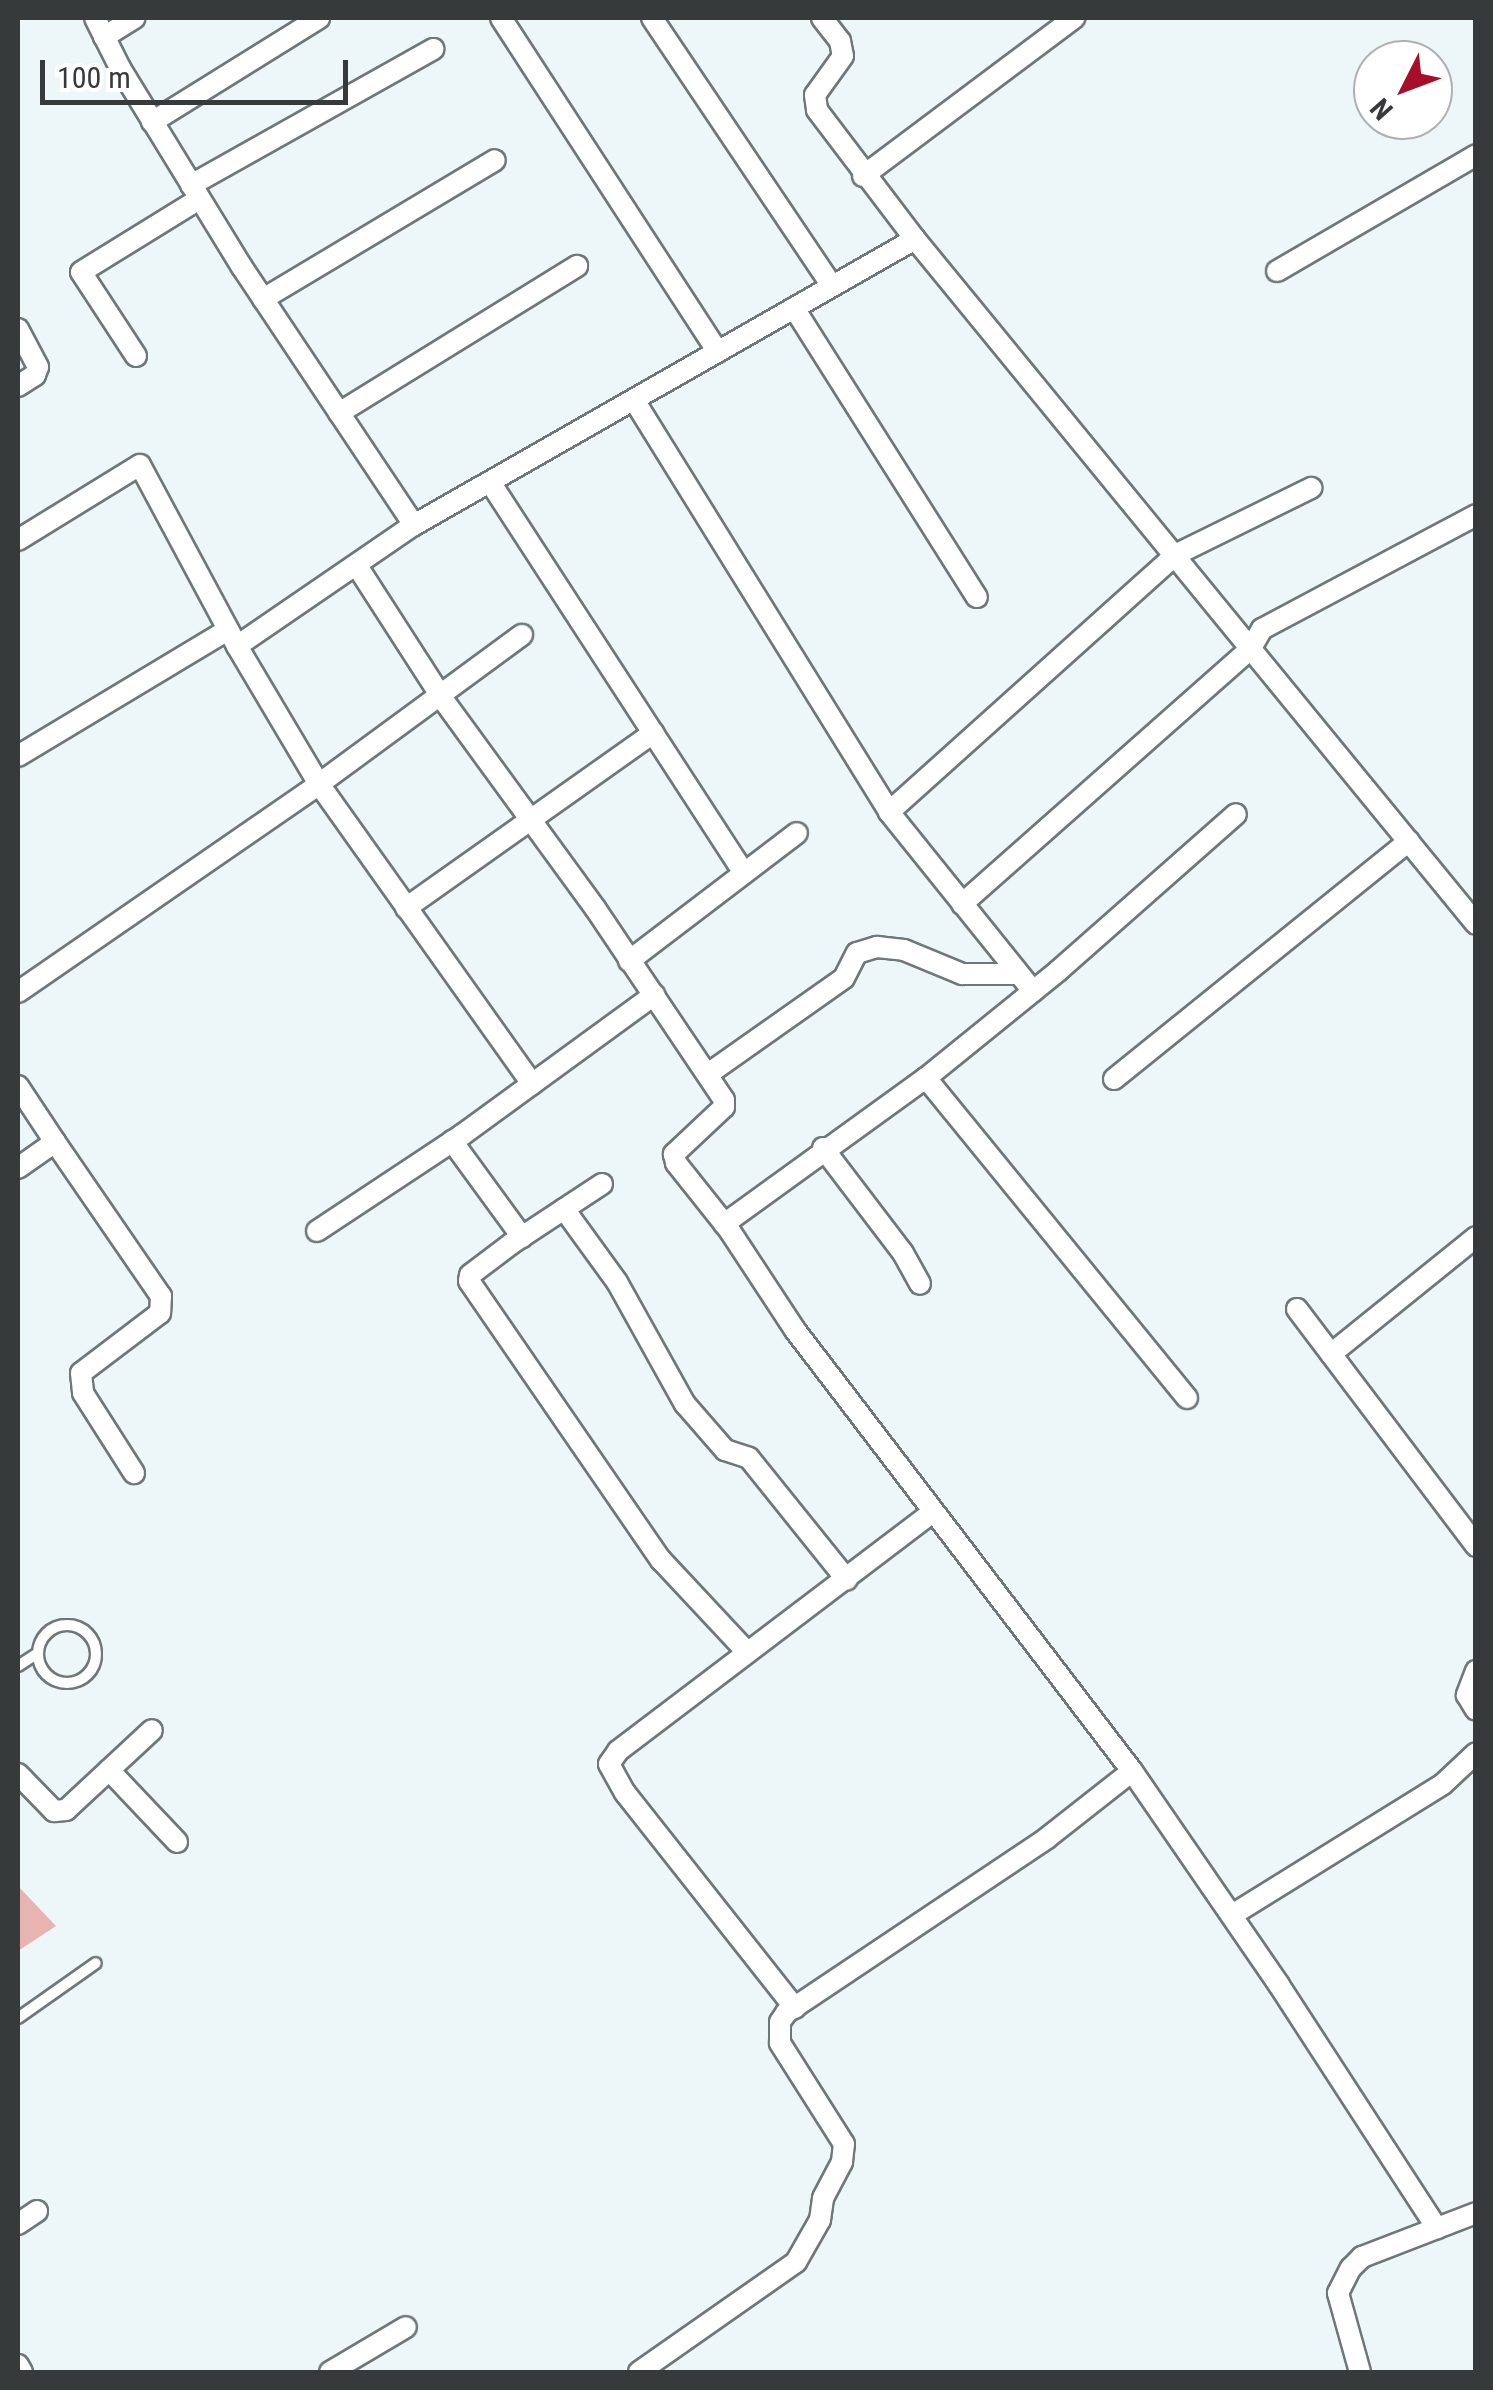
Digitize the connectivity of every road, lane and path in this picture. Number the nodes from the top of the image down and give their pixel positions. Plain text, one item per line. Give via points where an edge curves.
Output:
1 (134, 18) edge
2 (319, 18) edge
3 (501, 18) edge
4 (652, 18) edge
5 (822, 18) edge
6 (1074, 18) edge
7 (100, 27) edge
8 (433, 49) dead end
9 (152, 122) junction
10 (1476, 154) edge
11 (495, 160) dead end
12 (863, 176) junction
13 (195, 192) junction
14 (915, 238) junction
15 (576, 266) dead end
16 (1277, 271) dead end
17 (832, 286) junction
18 (263, 299) junction
19 (794, 308) junction
20 (18, 328) edge
21 (718, 352) junction
22 (136, 356) dead end
23 (18, 386) edge
24 (634, 400) junction
25 (339, 412) junction
26 (490, 482) junction
27 (1311, 488) dead end
28 (1476, 514) edge
29 (414, 525) junction
30 (18, 540) edge
31 (1175, 556) junction
32 (357, 566) junction
33 (978, 596) dead end
34 (522, 635) dead end
35 (232, 638) junction
36 (1251, 648) junction
37 (440, 695) junction
38 (653, 733) junction
39 (18, 756) edge
40 (319, 784) junction
41 (890, 812) junction
42 (1236, 814) dead end
43 (530, 820) junction
44 (797, 833) dead end
45 (1409, 841) junction
46 (744, 873) junction
47 (962, 904) junction
48 (406, 908) junction
49 (1476, 924) edge
50 (630, 961) junction
51 (1018, 974) junction
52 (1033, 991) junction
53 (18, 992) edge
54 (654, 995) junction
55 (708, 1074) junction
56 (926, 1078) junction
57 (1114, 1079) dead end
58 (532, 1084) junction
59 (18, 1086) edge
60 (54, 1142) junction
61 (452, 1142) junction
62 (824, 1148) junction
63 (18, 1168) edge
64 (602, 1184) dead end
65 (564, 1209) junction
66 (724, 1224) junction
67 (317, 1231) dead end
68 (522, 1237) junction
69 (1476, 1237) edge
70 (920, 1284) dead end
71 (1297, 1309) dead end
72 (1331, 1354) junction
73 (1187, 1398) dead end
74 (134, 1473) dead end
75 (934, 1512) junction
76 (1476, 1546) edge
77 (848, 1580) junction
78 (746, 1652) junction
79 (38, 1653) junction
80 (18, 1666) edge
81 (1476, 1671) edge
82 (1476, 1710) edge
83 (152, 1730) dead end
84 (1476, 1753) edge
85 (109, 1770) junction
86 (1132, 1771) junction
87 (18, 1774) edge
88 (177, 1842) dead end
89 (1232, 1915) junction
90 (96, 1963) dead end
91 (795, 2008) junction
92 (18, 2018) edge
93 (37, 2211) dead end
94 (1476, 2212) edge
95 (18, 2224) edge
96 (1437, 2228) junction
97 (406, 2328) dead end
98 (18, 2366) edge
99 (22, 2372) edge
100 (330, 2372) edge
101 (638, 2372) edge
102 (1360, 2372) edge

1 - 7 street
2 - 9 street
3 - 21 street
4 - 17 street
5 - 12 street via 840,41 842,56 815,95 817,110
6 - 12 street
7 - 9 street
8 - 13 street
9 - 13 street
10 - 16 street
11 - 18 street
12 - 14 street
13 - 18 street
13 - 22 street via 81,272
14 - 17 street
14 - 31 street
15 - 25 street
17 - 19 street
18 - 25 street
19 - 21 street
19 - 33 street
20 - 23 street via 38,367
21 - 24 street
24 - 26 street
24 - 41 street
25 - 29 street
26 - 29 street
26 - 38 street
27 - 31 street
28 - 36 street via 1262,629
29 - 32 street
30 - 35 street via 140,465
31 - 36 street
31 - 41 street
32 - 35 street
32 - 37 street
34 - 37 street
35 - 39 street
35 - 40 street
36 - 45 street
36 - 47 street
37 - 40 street
37 - 43 street
38 - 43 street
38 - 46 street
40 - 48 street
40 - 53 street
41 - 47 street
42 - 52 street
43 - 48 street
43 - 50 street
44 - 46 street
45 - 49 street
45 - 57 street
46 - 50 street
47 - 51 street
48 - 58 street
50 - 54 street
51 - 52 street
51 - 55 street via 962,974 904,950 867,950 844,978
52 - 56 street
54 - 55 street
54 - 58 street
55 - 66 street via 724,1107 674,1154
56 - 62 street
56 - 73 street
58 - 61 street
59 - 60 street
60 - 63 street
60 - 74 street via 161,1296 160,1313 81,1374 84,1394
61 - 67 street
61 - 68 street
62 - 66 street
62 - 70 street
64 - 65 street
65 - 68 street
65 - 77 street via 617,1282 685,1404 725,1450 749,1458
66 - 75 street via 795,1330
68 - 78 street via 470,1275 473,1289 661,1560
69 - 72 street
71 - 72 street
72 - 76 street
75 - 77 street
75 - 86 street
77 - 78 street
78 - 91 street via 609,1764
79 - 79 lane via 51,1629 66,1624 92,1638 97,1653 94,1668 69,1684 42,1672
79 - 80 lane
81 - 82 street via 1467,1695
83 - 85 street
84 - 89 street via 1443,1784
85 - 87 street via 66,1810 54,1810
85 - 88 street
86 - 89 street
86 - 91 street via 1047,1838
89 - 96 street
90 - 92 lane
91 - 101 street via 780,2022 780,2043 844,2144 820,2220 796,2262
93 - 95 street
94 - 96 street
96 - 102 street via 1362,2258 1340,2283
97 - 100 street
98 - 99 street

